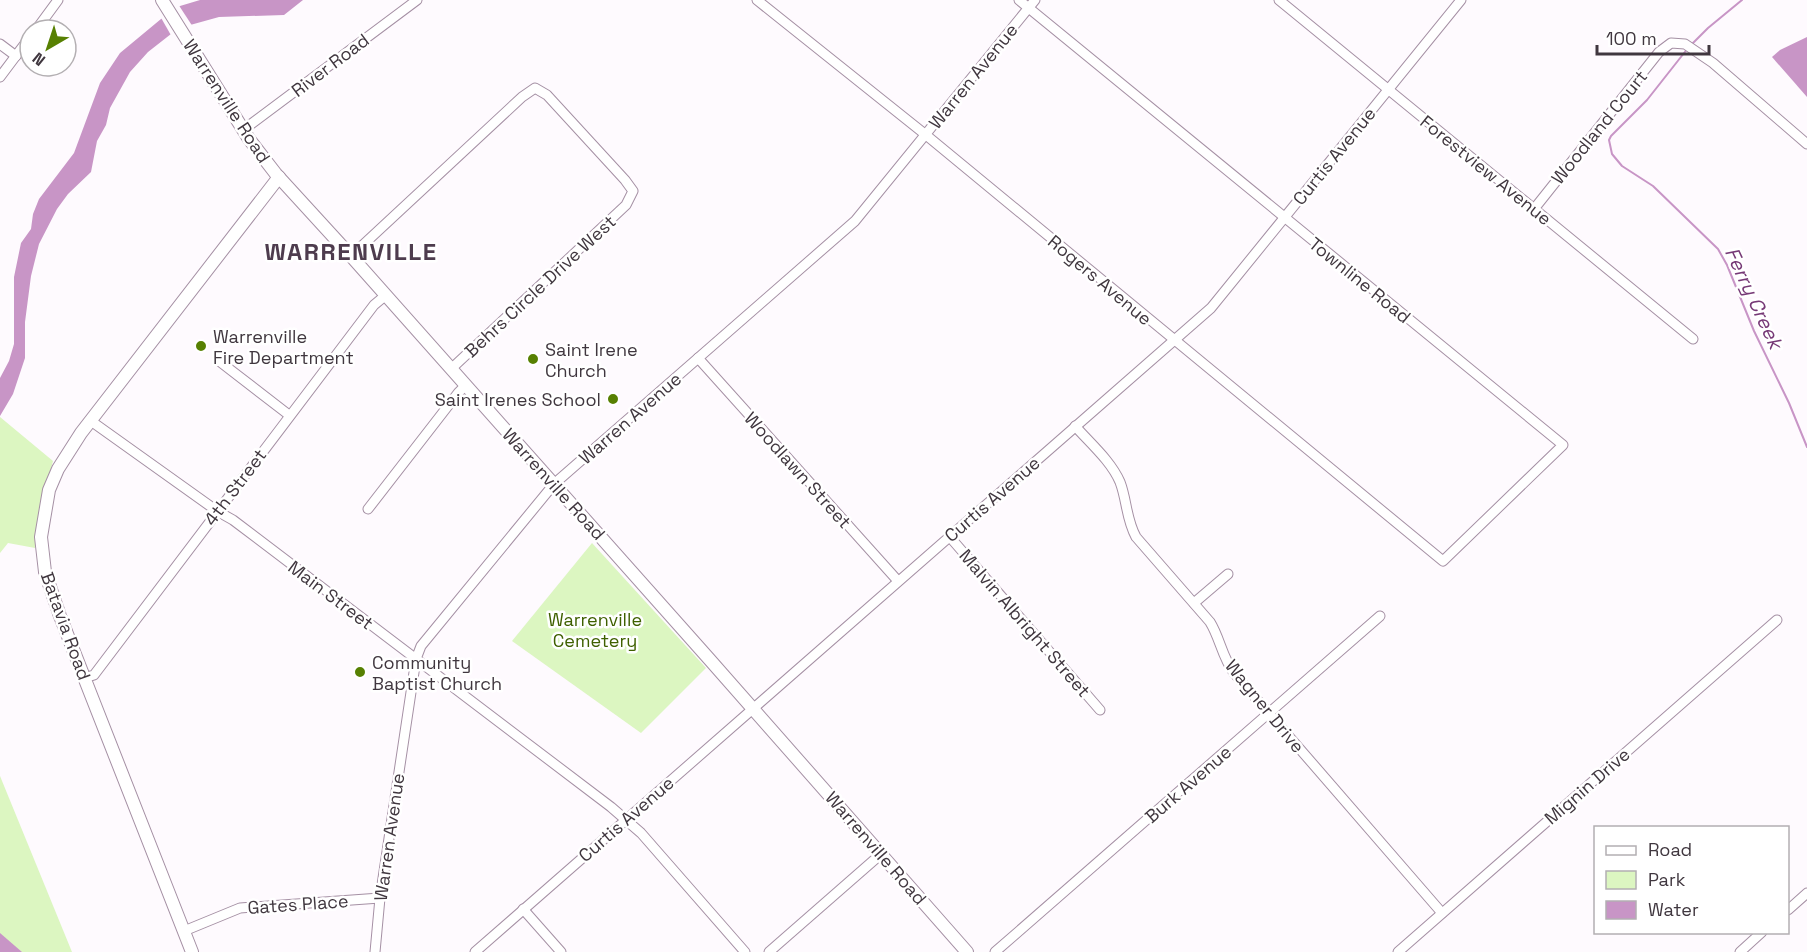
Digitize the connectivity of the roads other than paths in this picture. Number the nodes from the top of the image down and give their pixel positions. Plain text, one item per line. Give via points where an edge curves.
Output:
1 (58, 0) edge
2 (162, 0) edge
3 (417, 0) edge
4 (757, 0) edge
5 (1019, 0) edge
6 (1279, 0) edge
7 (1461, 0) edge
8 (1031, 4) edge
9 (45, 18) edge
10 (0, 44) edge
11 (18, 53) edge
12 (16, 56) junction
13 (0, 77) edge
14 (1388, 89) junction
15 (243, 130) junction
16 (926, 135) junction
17 (1807, 144) edge
18 (279, 177) junction
19 (1534, 209) junction
20 (1285, 218) junction
21 (351, 256) junction
22 (386, 295) junction
23 (1693, 339) dead end
24 (1174, 340) junction
25 (698, 358) junction
26 (219, 361) dead end
27 (451, 369) junction
28 (465, 385) junction
29 (289, 415) junction
30 (91, 420) junction
31 (1075, 426) junction
32 (554, 484) junction
33 (368, 509) dead end
34 (217, 511) junction
35 (949, 536) junction
36 (1443, 561) joint
37 (1228, 574) dead end
38 (898, 581) junction
39 (1194, 603) junction
40 (1380, 616) dead end
41 (1777, 620) dead end
42 (416, 659) junction
43 (84, 678) junction
44 (753, 708) junction
45 (1100, 710) dead end
46 (1269, 713) junction
47 (626, 820) junction
48 (881, 854) junction
49 (1807, 893) edge
50 (380, 898) junction
51 (524, 909) junction
52 (1789, 909) edge
53 (1442, 914) junction
54 (183, 931) junction
55 (1761, 934) edge
56 (192, 952) edge
57 (375, 952) edge
58 (475, 952) edge
59 (561, 952) edge
60 (745, 952) edge
61 (769, 952) edge
62 (967, 952) edge
63 (995, 952) edge
64 (1398, 952) edge
65 (1740, 952) edge

1 - 9 street
2 - 15 main road, Warrenville Road
3 - 15 street, River Road
4 - 16 street, Rogers Avenue
5 - 8 street, Townline Road
6 - 14 street, Forestview Avenue
7 - 14 street, Curtis Avenue
8 - 16 street, Warren Avenue
8 - 20 street, Townline Road
10 - 12 street
11 - 12 street
12 - 13 street
14 - 19 street, Forestview Avenue
14 - 20 street, Curtis Avenue
15 - 18 main road, Warrenville Road
16 - 24 street, Rogers Avenue
16 - 25 street, Warren Avenue via 855,221
17 - 19 street, Woodland Court via 1728,74 1689,46 1671,43 1659,52
18 - 21 main road, Warrenville Road
18 - 30 main road, Batavia Road
19 - 23 street, Forestview Avenue
20 - 24 street, Curtis Avenue via 1211,308
20 - 36 street, Townline Road via 1563,445
21 - 22 main road, Warrenville Road
21 - 27 street, Behrs Circle Drive West via 535,88 547,95 625,180 633,191 628,202
22 - 27 main road, Warrenville Road
22 - 29 street, 4th Street via 374,305
24 - 31 street, Curtis Avenue
24 - 36 street, Rogers Avenue
25 - 32 street, Warren Avenue
25 - 38 street, Woodlawn Street
26 - 29 street
27 - 28 main road, Warrenville Road
28 - 32 main road, Warrenville Road
28 - 33 street
29 - 34 street, 4th Street
30 - 34 street, Main Street
30 - 43 main road, Batavia Road via 58,469 49,490 41,537 51,592
31 - 35 street, Curtis Avenue
31 - 39 street, Wagner Drive via 1116,475 1136,537
32 - 42 street, Warren Avenue via 422,646
32 - 44 main road, Warrenville Road
34 - 42 street, Main Street
34 - 43 street, 4th Street via 94,675
35 - 38 street, Curtis Avenue
35 - 45 street, Malvin Albright Street
37 - 39 street
38 - 44 street, Curtis Avenue
39 - 46 street, Wagner Drive via 1215,630 1229,666
40 - 46 street, Burk Avenue
41 - 53 street, Mignin Drive
42 - 47 street, Main Street
42 - 50 street, Warren Avenue
43 - 54 main road, Batavia Road
44 - 47 street, Curtis Avenue
44 - 48 main road, Warrenville Road
46 - 53 street, Wagner Drive
46 - 63 street, Burk Avenue
47 - 51 street, Curtis Avenue
47 - 60 street, Main Street
48 - 61 street
48 - 62 main road, Warrenville Road
49 - 52 street
50 - 54 street, Gates Place via 240,908
50 - 57 street, Warren Avenue
51 - 58 street, Curtis Avenue
51 - 59 street
53 - 64 street, Mignin Drive
54 - 56 main road, Batavia Road
55 - 65 street

